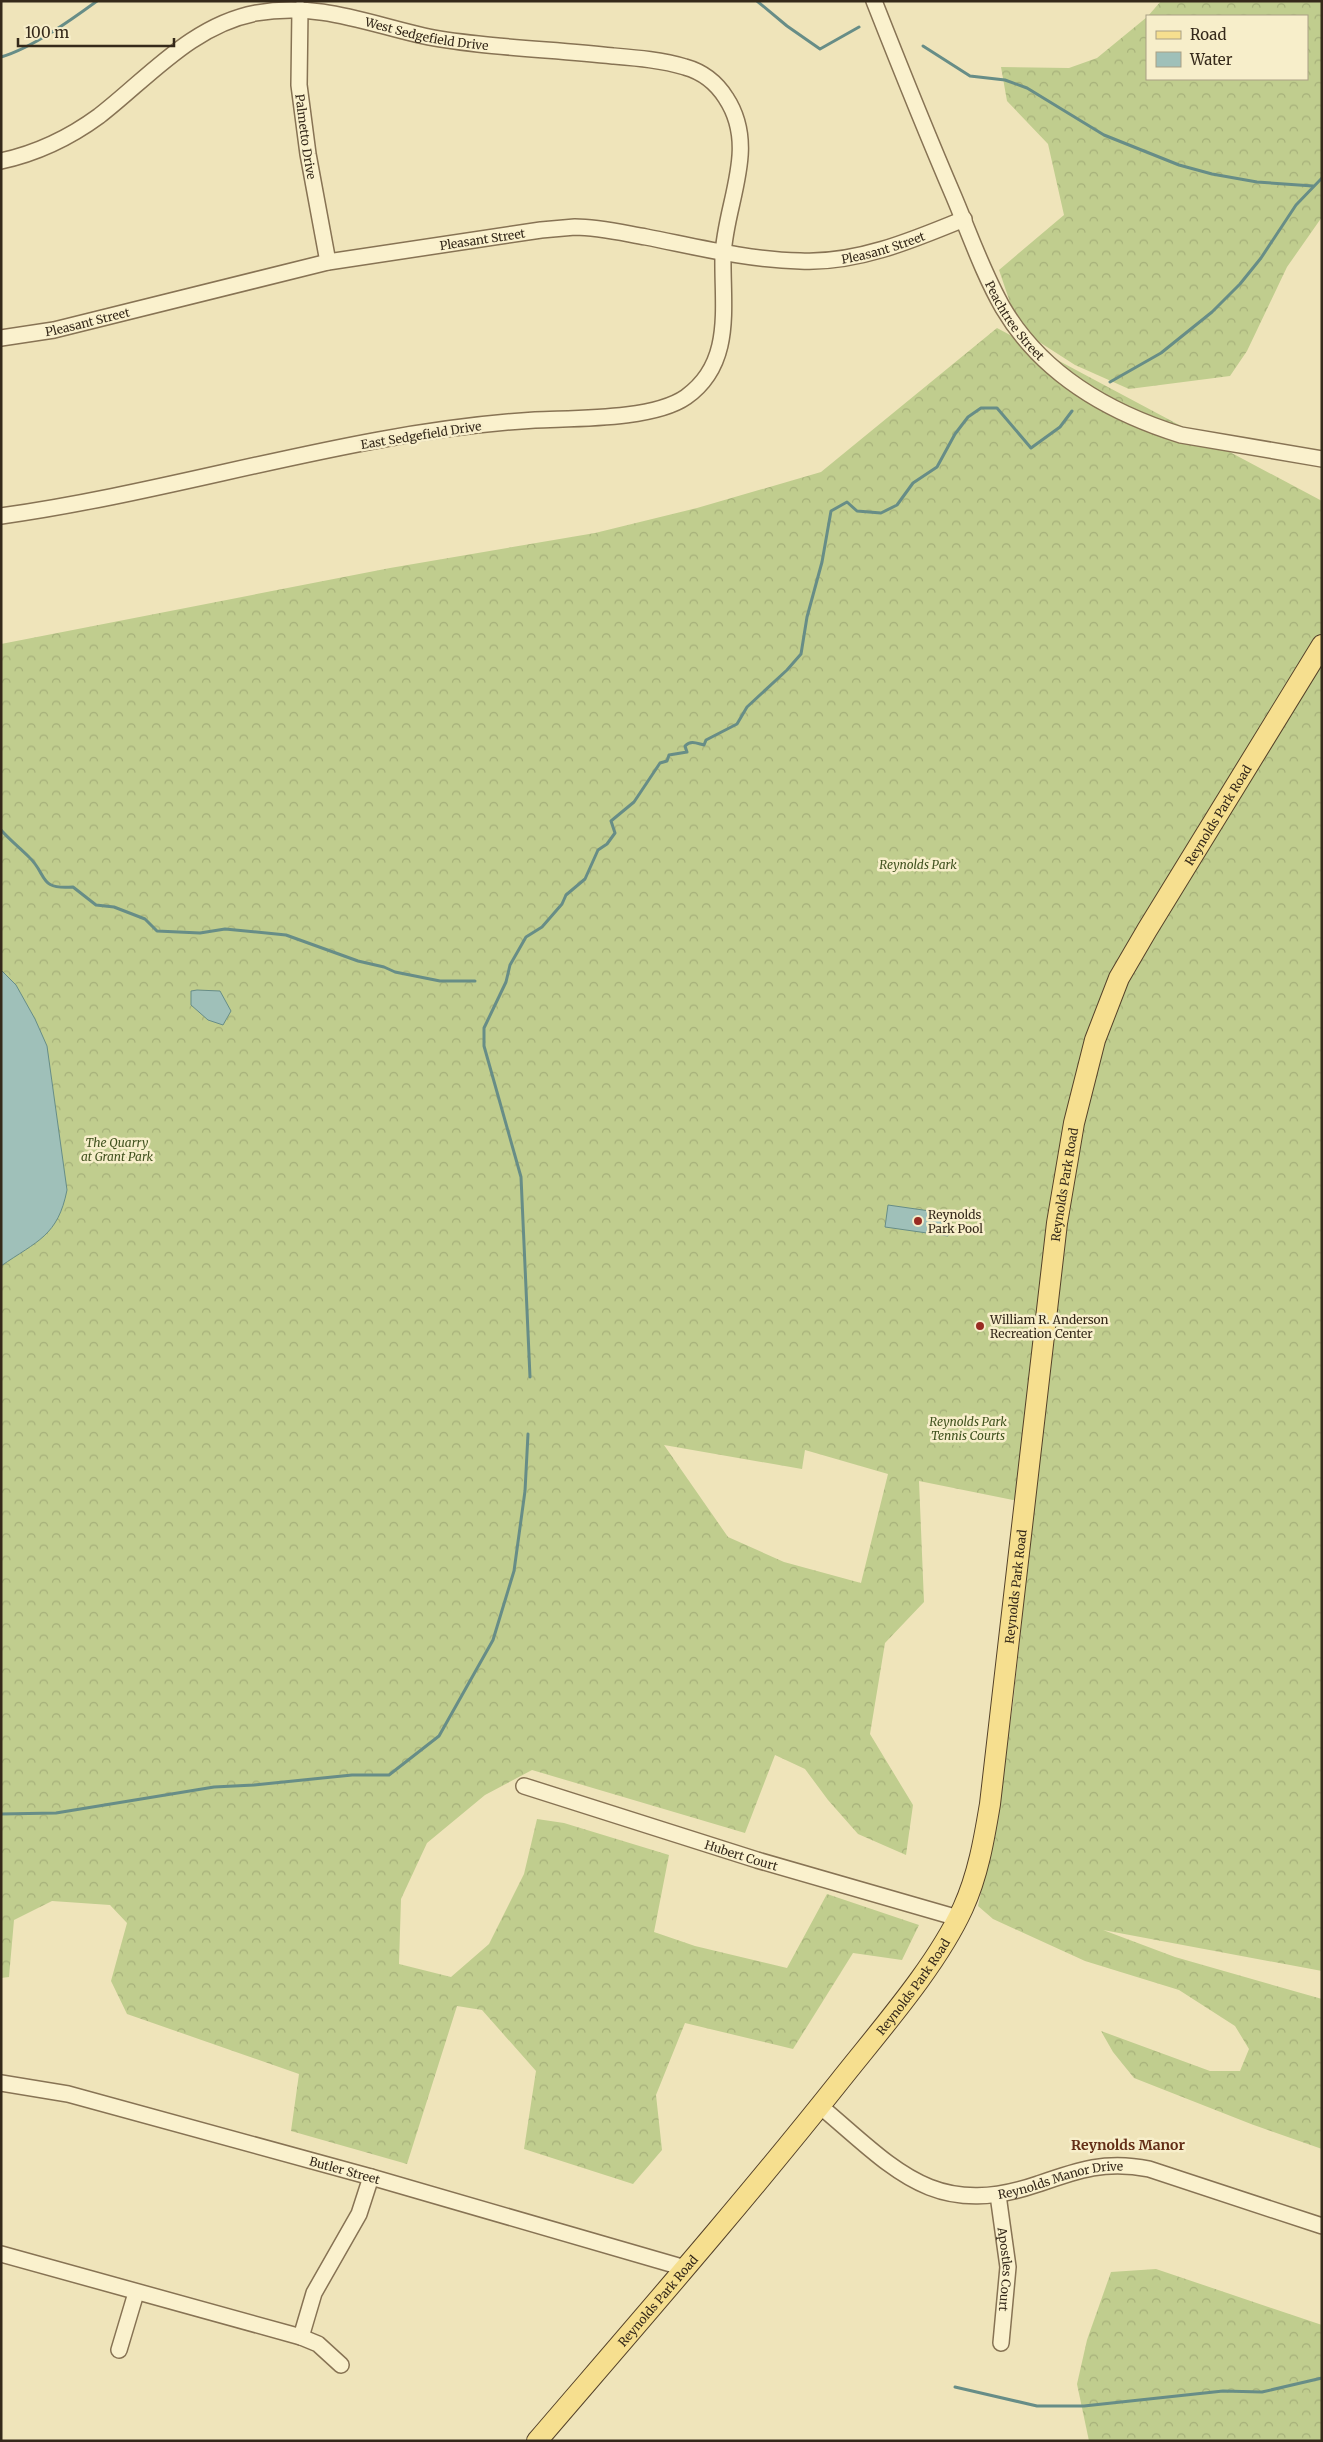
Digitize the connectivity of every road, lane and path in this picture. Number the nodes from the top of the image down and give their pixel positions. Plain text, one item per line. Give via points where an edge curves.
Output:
1 (877, 2) edge
2 (300, 8) junction
3 (1, 161) edge
4 (964, 219) junction
5 (723, 252) junction
6 (328, 262) junction
7 (1, 338) edge
8 (1322, 459) edge
9 (1, 516) edge
10 (1322, 645) edge
11 (524, 1786) dead end
12 (958, 1918) junction
13 (1, 2082) edge
14 (820, 2106) junction
15 (371, 2177) junction
16 (998, 2195) junction
17 (1322, 2226) edge
18 (1, 2254) edge
19 (685, 2268) junction
20 (136, 2293) junction
21 (301, 2337) junction
22 (1001, 2343) dead end
23 (119, 2350) dead end
24 (341, 2365) dead end
25 (537, 2441) edge

1 - 4 street, Peachtree Street via 900,72
2 - 3 street, West Sedgefield Drive via 256,14 210,28 81,128 39,151
2 - 5 street, West Sedgefield Drive via 356,18 428,37 671,63 702,73 717,85 728,101 737,118 741,137 738,175
2 - 6 street, Palmetto Drive via 299,85
4 - 5 street, Pleasant Street via 880,249 820,261 758,258
4 - 8 street, Peachtree Street via 981,264 1004,310 1039,354 1087,393 1131,417 1181,435
5 - 6 street, Pleasant Street via 576,227
5 - 9 street, East Sedgefield Drive via 724,305 720,352 710,373 686,397 673,404 607,416 450,428
6 - 7 street, Pleasant Street via 54,330
10 - 12 main road, Reynolds Park Road via 1119,978 1095,1040 1069,1145 1057,1223 990,1804 976,1875
11 - 12 street, Hubert Court via 757,1860
12 - 14 main road, Reynolds Park Road via 897,2008
13 - 15 street, Butler Street via 68,2094
14 - 16 street, Reynolds Manor Drive via 886,2162 921,2185 953,2194
14 - 19 main road, Reynolds Park Road
15 - 19 street, Butler Street
15 - 21 street via 359,2214 314,2293
16 - 17 street, Reynolds Manor Drive via 1097,2166 1130,2165
16 - 22 street, Apostles Court via 1008,2267
18 - 20 street
19 - 25 main road, Reynolds Park Road
20 - 21 street
20 - 23 street
21 - 24 street via 318,2344

